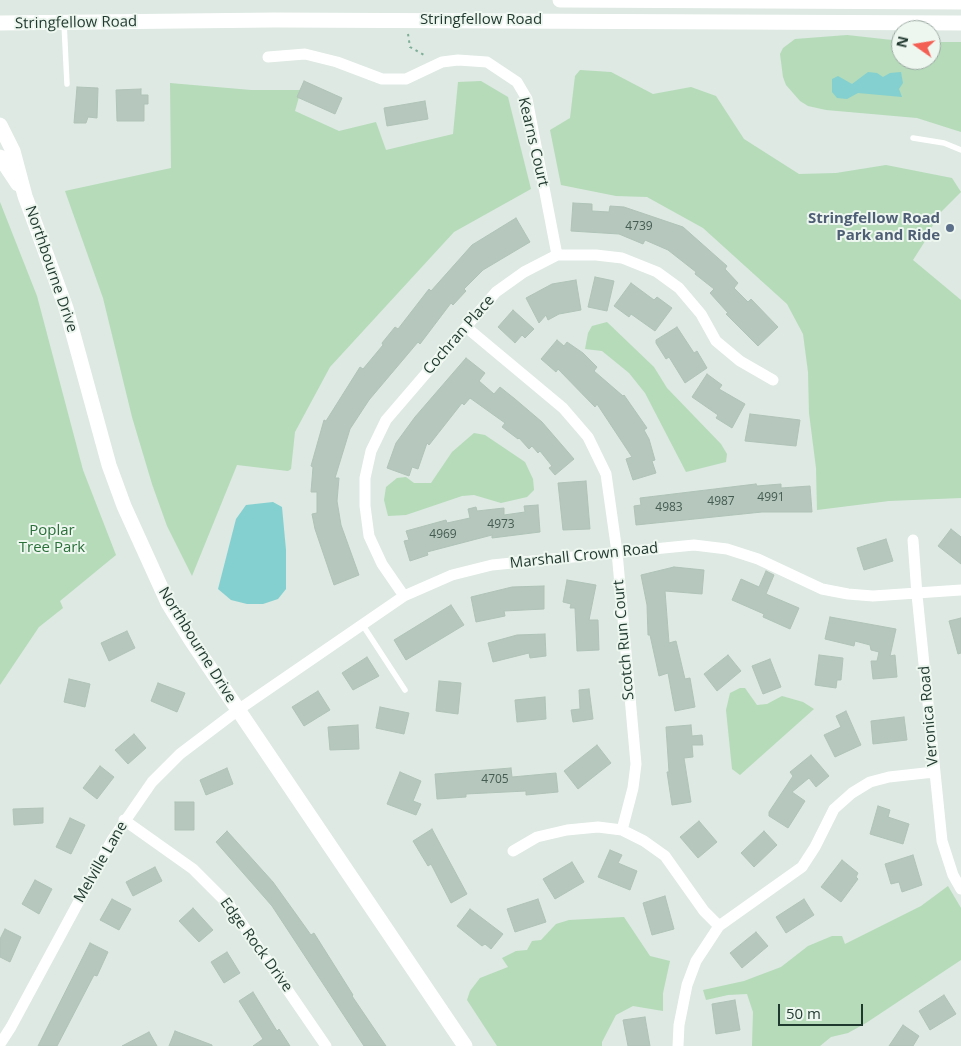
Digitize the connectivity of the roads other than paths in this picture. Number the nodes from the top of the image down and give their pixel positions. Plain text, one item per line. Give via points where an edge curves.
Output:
1 (560, 0) edge
2 (745, 1) edge
3 (767, 1) edge
4 (961, 2) edge
5 (744, 22) junction
6 (766, 22) junction
7 (0, 23) edge
8 (64, 23) junction
9 (961, 23) edge
10 (268, 57) dead end
11 (67, 84) dead end
12 (0, 125) edge
13 (913, 138) dead end
14 (961, 150) edge
15 (0, 157) edge
16 (25, 196) junction
17 (557, 255) junction
18 (466, 327) junction
19 (773, 380) dead end
20 (913, 540) dead end
21 (617, 552) junction
22 (961, 590) edge
23 (917, 595) junction
24 (404, 596) junction
25 (362, 624) junction
26 (405, 690) dead end
27 (238, 710) junction
28 (934, 772) junction
29 (124, 820) junction
30 (622, 830) junction
31 (513, 851) dead end
32 (961, 889) edge
33 (719, 926) junction
34 (0, 1044) edge
35 (326, 1046) edge
36 (465, 1046) edge
37 (678, 1046) edge

1 - 2 main road, Stringfellow Road
2 - 3 main road, Stringfellow Road
2 - 5 main road
3 - 4 main road, Stringfellow Road
3 - 6 main road
5 - 6 main road, Stringfellow Road
5 - 8 main road, Stringfellow Road via 352,20
6 - 9 main road, Stringfellow Road
7 - 8 main road, Stringfellow Road
8 - 11 lane
10 - 17 street, Kearns Court via 305,54 337,62 382,80 406,79 431,67 458,60 488,62 517,82 527,99
12 - 16 main road, Northbourne Drive via 13,151
13 - 14 lane via 944,143
15 - 16 main road, Northbourne Drive
16 - 27 main road, Northbourne Drive via 66,308 95,420 124,506 168,603
17 - 18 street, Cochran Place via 524,272 496,292
17 - 19 street, Cochran Place via 622,258 657,272 679,288 716,340 740,361
18 - 21 street, Scotch Run Court via 563,408 588,437 606,474
18 - 24 street, Cochran Place via 386,420 371,451 364,506 369,536 382,564
20 - 23 street, Veronica Road
21 - 23 street, Marshall Crown Road via 694,545 727,549 758,559 822,589 873,596
21 - 24 street, Marshall Crown Road via 492,565 452,575
21 - 30 street, Scotch Run Court via 636,764
22 - 23 street, Marshall Crown Road
23 - 28 street, Veronica Road
24 - 25 street, Marshall Crown Road
25 - 26 lane
25 - 27 street, Marshall Crown Road
27 - 29 street, Melville Lane via 180,754
27 - 36 main road, Northbourne Drive
28 - 32 street, Veronica Road via 942,841
28 - 33 street via 889,777 870,782 852,793 834,808 802,867
29 - 34 street, Melville Lane
29 - 35 street, Edge Rock Drive via 193,869 230,906
30 - 31 street via 598,827 568,830 537,837
30 - 33 street via 665,856 704,911
33 - 37 street via 696,961 687,985

